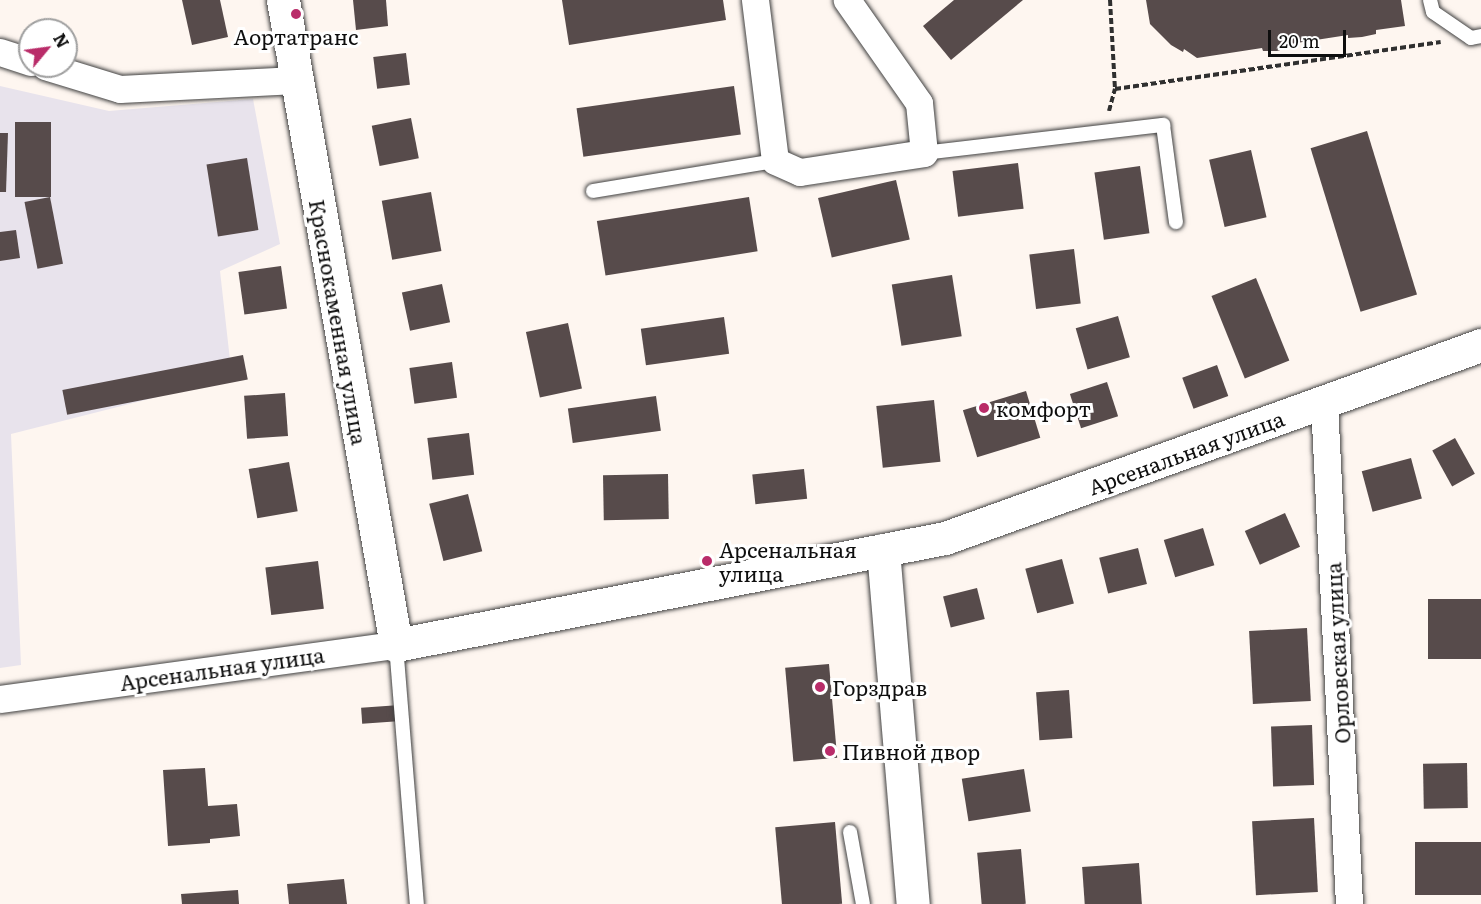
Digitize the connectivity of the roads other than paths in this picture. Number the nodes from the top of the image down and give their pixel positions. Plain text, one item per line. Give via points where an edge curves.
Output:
1 (283, 0) edge
2 (755, 0) edge
3 (847, 0) edge
4 (1430, 0) edge
5 (1476, 37) edge
6 (0, 52) edge
7 (18, 58) edge
8 (78, 76) edge
9 (296, 80) junction
10 (924, 153) junction
11 (775, 160) junction
12 (593, 191) dead end
13 (1176, 222) dead end
14 (1481, 345) edge
15 (1324, 403) junction
16 (884, 550) junction
17 (396, 645) junction
18 (0, 699) edge
19 (850, 832) dead end
20 (417, 904) edge
21 (863, 904) edge
22 (913, 904) edge
23 (1349, 904) edge

1 - 9 street, Краснокаменная улица
2 - 11 street
3 - 10 street via 919,103
4 - 5 lane via 1433,12
6 - 7 street
8 - 9 street via 120,89
9 - 17 street, Краснокаменная улица
10 - 11 street via 800,172
10 - 13 lane via 1162,125
11 - 12 lane
14 - 15 street, Арсенальная улица
15 - 16 street, Арсенальная улица via 945,538
15 - 23 street, Орловская улица
16 - 17 street, Арсенальная улица
16 - 22 street
17 - 18 street, Арсенальная улица
17 - 20 lane
19 - 21 lane

